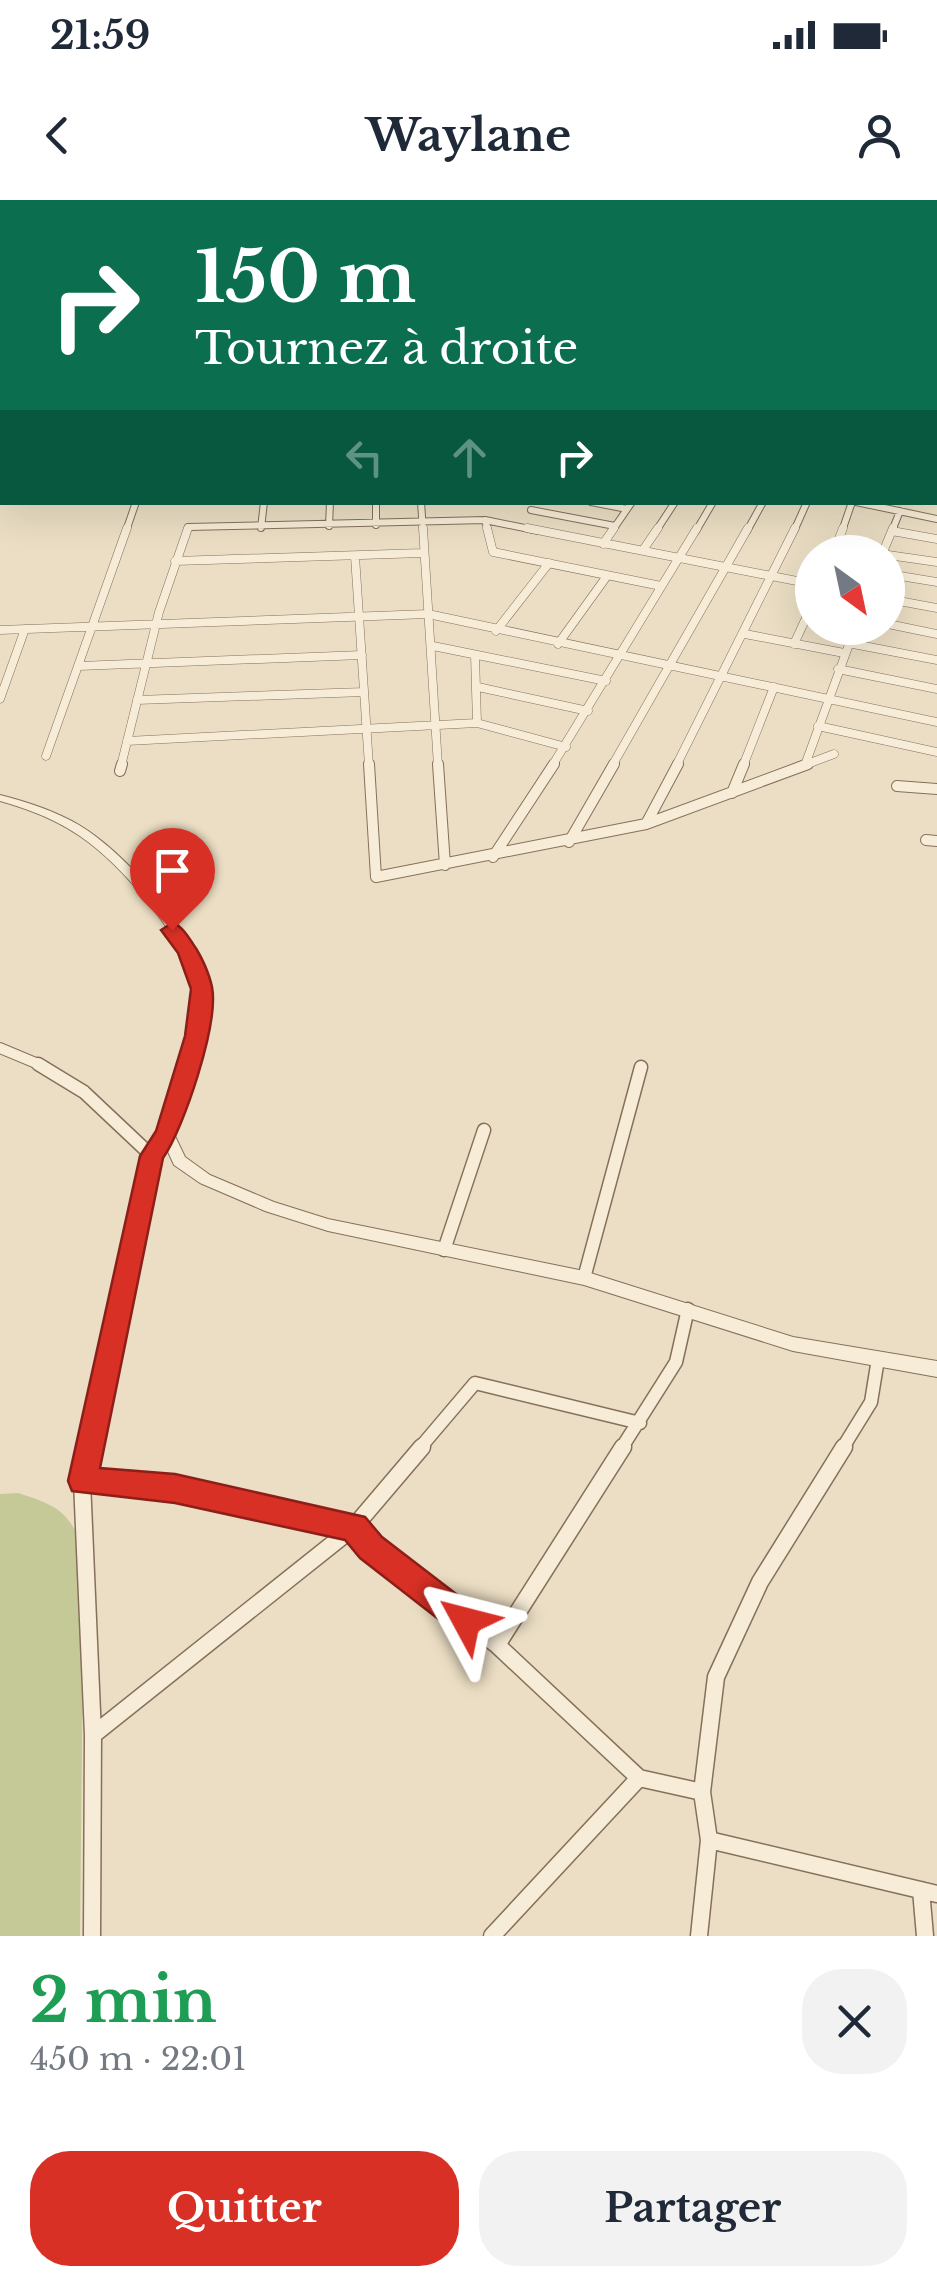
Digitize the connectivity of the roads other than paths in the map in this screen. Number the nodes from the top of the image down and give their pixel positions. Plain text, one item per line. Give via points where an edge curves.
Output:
1 (135, 505) edge
2 (264, 505) edge
3 (330, 505) edge
4 (376, 505) edge
5 (420, 505) edge
6 (673, 505) edge
7 (711, 505) edge
8 (761, 505) edge
9 (806, 505) edge
10 (853, 505) edge
11 (869, 505) edge
12 (530, 506) edge
13 (629, 506) edge
14 (900, 511) junction
15 (937, 519) edge
16 (485, 520) junction
17 (496, 522) junction
18 (422, 524) junction
19 (376, 525) junction
20 (329, 526) junction
21 (615, 526) junction
22 (261, 528) junction
23 (892, 531) junction
24 (841, 535) edge
25 (891, 535) edge
26 (937, 539) edge
27 (602, 544) junction
28 (644, 550) junction
29 (422, 552) junction
30 (355, 556) junction
31 (679, 556) junction
32 (905, 557) edge
33 (175, 562) junction
34 (937, 562) edge
35 (549, 563) junction
36 (726, 567) junction
37 (608, 576) junction
38 (774, 576) junction
39 (905, 577) edge
40 (795, 580) edge
41 (937, 582) edge
42 (662, 586) junction
43 (905, 602) edge
44 (937, 608) edge
45 (428, 614) junction
46 (359, 617) junction
47 (156, 624) junction
48 (905, 627) edge
49 (26, 629) junction
50 (92, 629) junction
51 (0, 630) edge
52 (496, 630) junction
53 (745, 634) junction
54 (937, 634) edge
55 (558, 644) junction
56 (794, 644) joint
57 (847, 645) edge
58 (863, 645) edge
59 (433, 646) junction
60 (844, 653) junction
61 (362, 655) junction
62 (475, 655) junction
63 (620, 656) junction
64 (937, 660) edge
65 (0, 663) edge
66 (147, 663) junction
67 (13, 664) junction
68 (78, 666) junction
69 (670, 666) junction
70 (838, 669) junction
71 (723, 677) junction
72 (606, 681) junction
73 (478, 687) junction
74 (774, 687) junction
75 (937, 688) edge
76 (364, 692) junction
77 (0, 698) edge
78 (827, 699) junction
79 (137, 700) junction
80 (588, 711) junction
81 (937, 722) edge
82 (477, 723) junction
83 (434, 724) junction
84 (818, 726) junction
85 (367, 729) junction
86 (127, 740) junction
87 (566, 747) junction
88 (937, 752) edge
89 (834, 754) dead end
90 (46, 756) dead end
91 (805, 765) junction
92 (120, 772) dead end
93 (896, 786) dead end
94 (937, 789) edge
95 (732, 793) junction
96 (0, 798) edge
97 (646, 824) junction
98 (570, 842) junction
99 (493, 857) junction
100 (445, 866) junction
101 (0, 1048) edge
102 (641, 1067) dead end
103 (484, 1130) dead end
104 (167, 1134) junction
105 (152, 1156) junction
106 (444, 1250) junction
107 (584, 1278) junction
108 (688, 1309) junction
109 (878, 1358) junction
110 (937, 1369) edge
111 (640, 1422) junction
112 (82, 1481) junction
113 (354, 1527) junction
114 (498, 1645) junction
115 (94, 1735) junction
116 (639, 1778) junction
117 (702, 1792) junction
118 (709, 1840) junction
119 (929, 1892) edge
120 (92, 1936) edge
121 (492, 1936) edge
122 (700, 1936) edge
123 (924, 1936) edge

1 - 50 street
2 - 22 street
3 - 20 street
4 - 19 street
5 - 18 street
6 - 28 street
7 - 31 street
8 - 36 street
9 - 38 street
10 - 24 street
11 - 14 street
12 - 17 street
12 - 21 street
13 - 21 street
14 - 15 street
14 - 23 street
16 - 17 street
16 - 18 street
16 - 35 street via 493,552
17 - 27 street
18 - 19 street
18 - 29 street
19 - 20 street
20 - 22 street
21 - 27 street
22 - 33 street via 188,528
23 - 25 street
23 - 26 street
27 - 28 street
28 - 31 street
29 - 30 street
29 - 45 street
30 - 33 street
30 - 46 street
31 - 36 street
31 - 42 street
32 - 34 street
33 - 47 street
35 - 37 street
35 - 52 street
36 - 38 street
36 - 69 street
37 - 42 street
37 - 55 street
38 - 40 street
38 - 53 street
39 - 41 street
42 - 63 street
43 - 44 street
45 - 46 street
45 - 52 street
45 - 59 street
46 - 47 street
46 - 61 street
47 - 50 street
47 - 66 street
48 - 54 street
49 - 50 street
49 - 51 street
49 - 67 street
50 - 68 street
52 - 55 street
53 - 56 street
53 - 71 street
55 - 63 street
56 - 60 street
57 - 60 street
58 - 64 street
59 - 62 street
59 - 83 street
60 - 70 street
61 - 66 street
61 - 76 street
62 - 72 street
62 - 73 street
63 - 69 street
63 - 72 street
65 - 67 street
66 - 68 street
66 - 79 street
67 - 77 street
68 - 90 street
69 - 71 street
69 - 98 street
70 - 75 street
70 - 78 street
71 - 74 street
71 - 97 street
72 - 80 street
73 - 80 street
73 - 82 street
74 - 78 street
74 - 95 street
76 - 79 street
76 - 85 street
78 - 81 street
78 - 84 street
79 - 86 street
80 - 87 street
82 - 83 street
82 - 87 street
83 - 85 street
83 - 100 street
84 - 88 street
84 - 91 street
85 - 86 street
85 - 100 street via 376,877
86 - 92 street
87 - 99 street
89 - 91 street
91 - 95 street
93 - 94 street
95 - 97 street
96 - 104 street via 96,842 188,951 202,989 196,1036
97 - 98 street
98 - 99 street
99 - 100 street
101 - 105 street via 89,1092
102 - 107 street
103 - 106 street
104 - 105 street
104 - 106 street via 179,1161 270,1208
105 - 112 street
106 - 107 street
107 - 108 street
108 - 109 street via 792,1344
108 - 111 street via 676,1362
109 - 110 street
109 - 117 street via 870,1402 760,1582 716,1677
111 - 113 street via 475,1383
111 - 114 street
112 - 113 street via 175,1488
112 - 115 street
113 - 114 street via 371,1548
113 - 115 street
114 - 116 street
115 - 120 street
116 - 117 street
116 - 121 street
117 - 118 street
118 - 119 street
118 - 122 street
119 - 123 street

